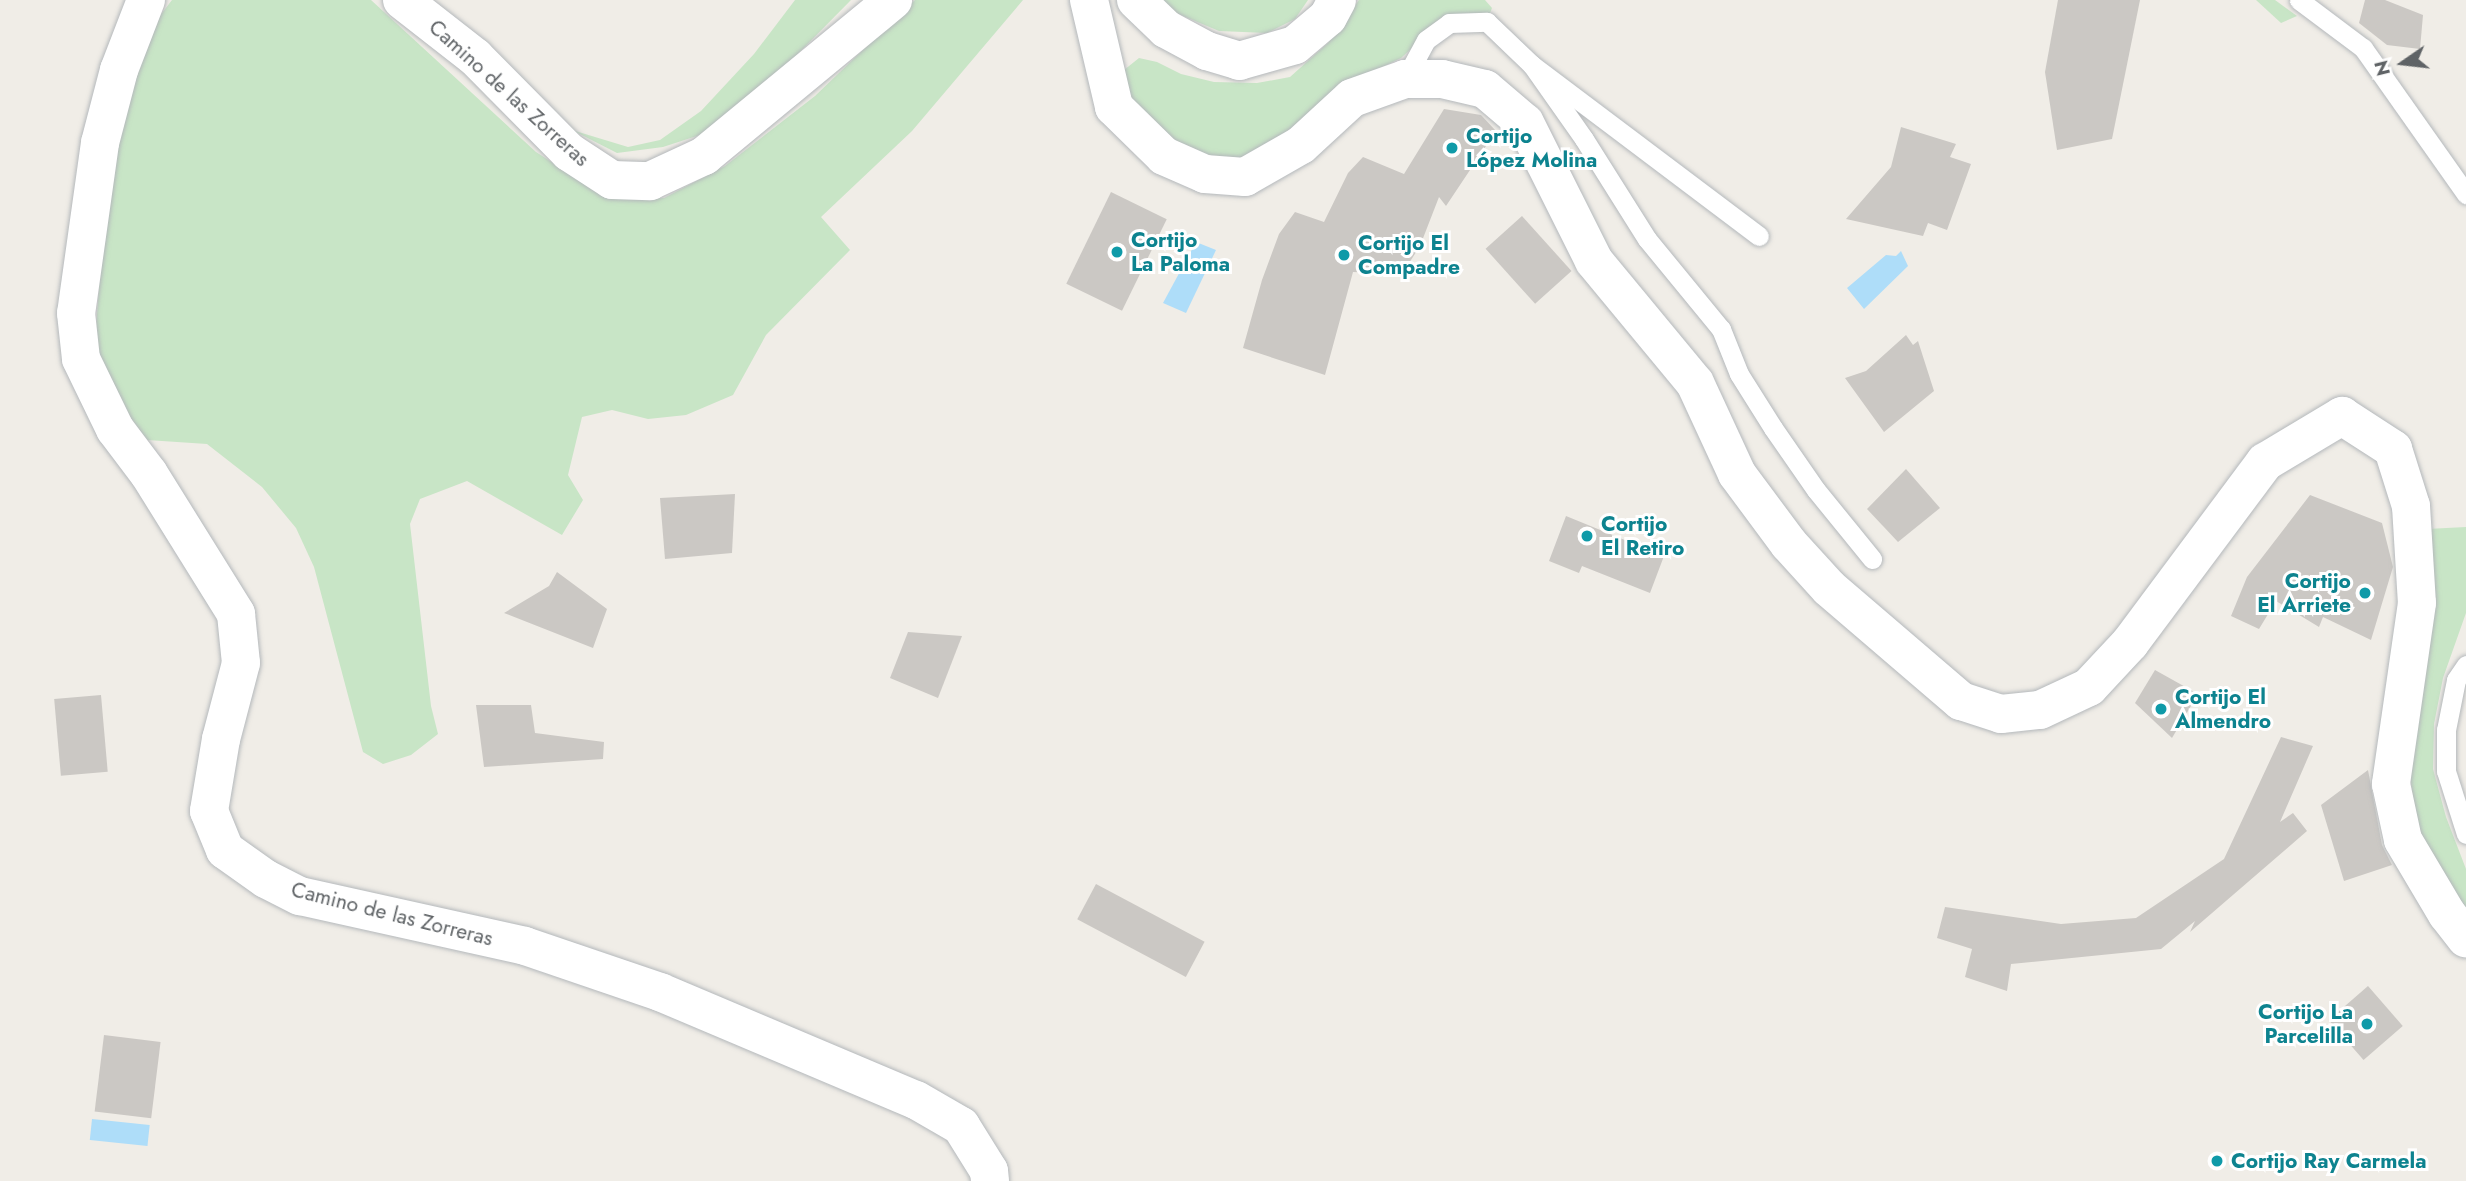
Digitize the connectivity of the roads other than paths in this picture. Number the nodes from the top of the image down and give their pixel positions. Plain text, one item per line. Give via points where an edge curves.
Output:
1 (146, 0) edge
2 (402, 0) edge
3 (893, 0) edge
4 (1089, 0) edge
5 (1136, 0) edge
6 (1337, 0) edge
7 (2299, 0) edge
8 (1532, 65) junction
9 (1405, 79) junction
10 (2466, 194) edge
11 (1759, 236) dead end
12 (1872, 559) dead end
13 (2466, 665) edge
14 (2466, 834) edge
15 (2466, 938) edge
16 (990, 1181) edge

1 - 16 street, Camino de las Zorreras via 119,70 100,142 76,313 81,359 115,429 149,474 236,614 241,663 209,811 225,850 300,896 525,946 660,992 916,1100 961,1126 989,1171
2 - 3 street, Camino de las Zorreras via 475,57 569,152 612,180 650,181 704,156
4 - 9 street via 1114,107 1164,156 1205,173 1245,177 1301,145 1352,98
5 - 6 street via 1166,29 1207,51 1239,61 1295,45 1328,17
7 - 10 lane via 2364,48
8 - 9 lane via 1487,22 1449,23 1426,40
8 - 11 lane
8 - 12 lane via 1647,239 1721,330 1739,374 1773,428
9 - 15 street via 1442,79 1485,89 1525,123 1594,261 1695,383 1737,474 1788,544 1829,588 1961,701 2001,714 2040,709 2089,687 2130,643 2265,462 2342,416 2393,449 2411,506 2417,603 2391,784 2403,840
13 - 14 lane via 2456,680 2446,730 2446,771

